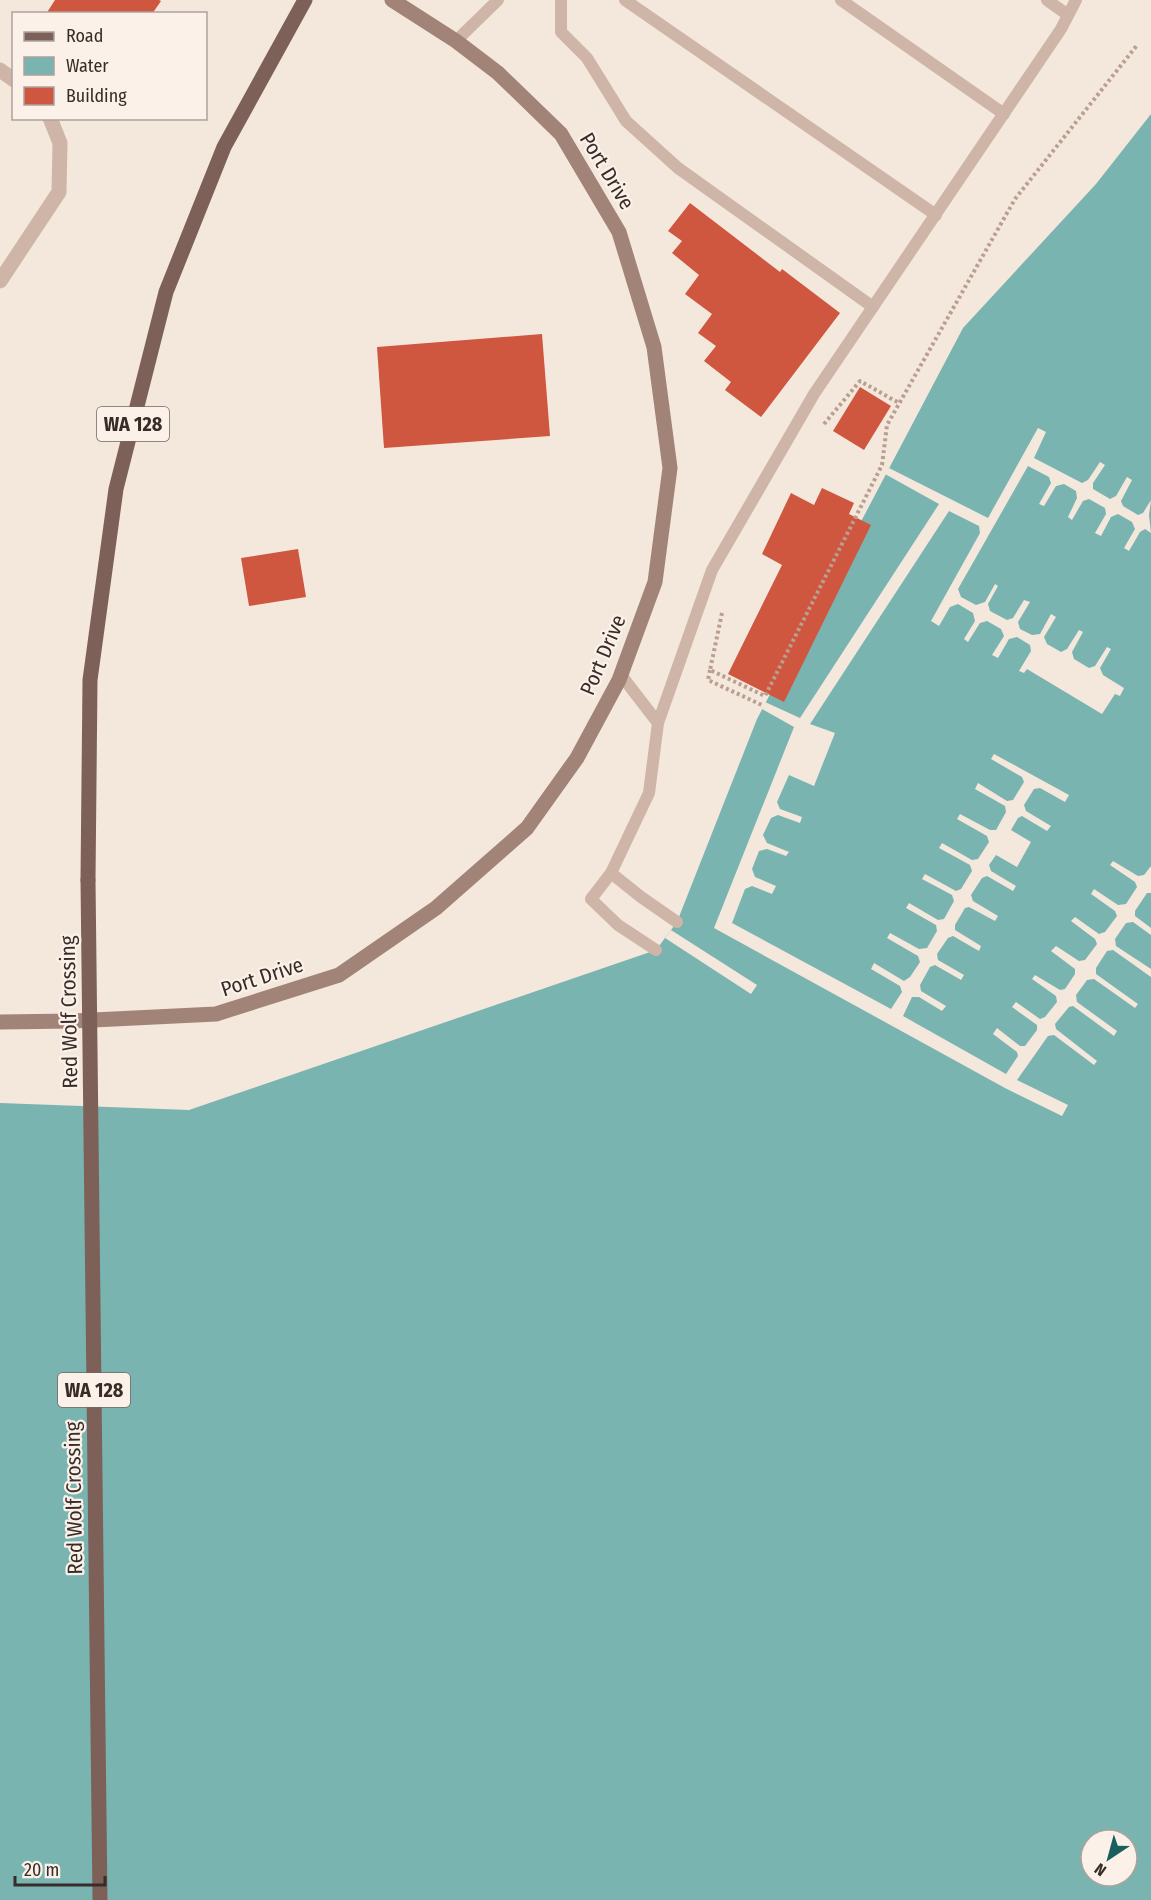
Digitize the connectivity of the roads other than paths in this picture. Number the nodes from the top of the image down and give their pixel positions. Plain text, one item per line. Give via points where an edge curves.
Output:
1 (305, 0) edge
2 (392, 0) edge
3 (498, 0) edge
4 (561, 0) edge
5 (625, 0) edge
6 (841, 0) edge
7 (1047, 0) edge
8 (1076, 0) edge
9 (1068, 15) junction
10 (456, 41) junction
11 (1004, 114) junction
12 (51, 120) edge
13 (936, 215) junction
14 (0, 280) edge
15 (873, 307) junction
16 (621, 675) junction
17 (658, 723) junction
18 (611, 873) junction
19 (677, 922) dead end
20 (656, 950) dead end
21 (0, 1022) edge
22 (100, 1900) edge

1 - 22 main road, Red Wolf Crossing / WA 128, bridge via 224,147 166,292 116,489 90,680 88,880
2 - 10 street, Port Drive
3 - 10 lane
4 - 15 lane via 561,32 587,58 626,121 678,168
5 - 13 lane
6 - 11 lane
7 - 9 lane
8 - 9 lane
9 - 11 lane
10 - 16 street, Port Drive via 498,73 561,134 619,232 654,347 670,468 655,582
11 - 13 lane
12 - 14 street via 60,143 59,192
13 - 15 lane
15 - 17 lane via 813,394 712,570
16 - 17 lane
16 - 21 street, Port Drive via 577,758 527,828 436,908 339,975 216,1014
17 - 18 lane via 648,793
18 - 19 lane
18 - 20 lane via 591,898 618,925

